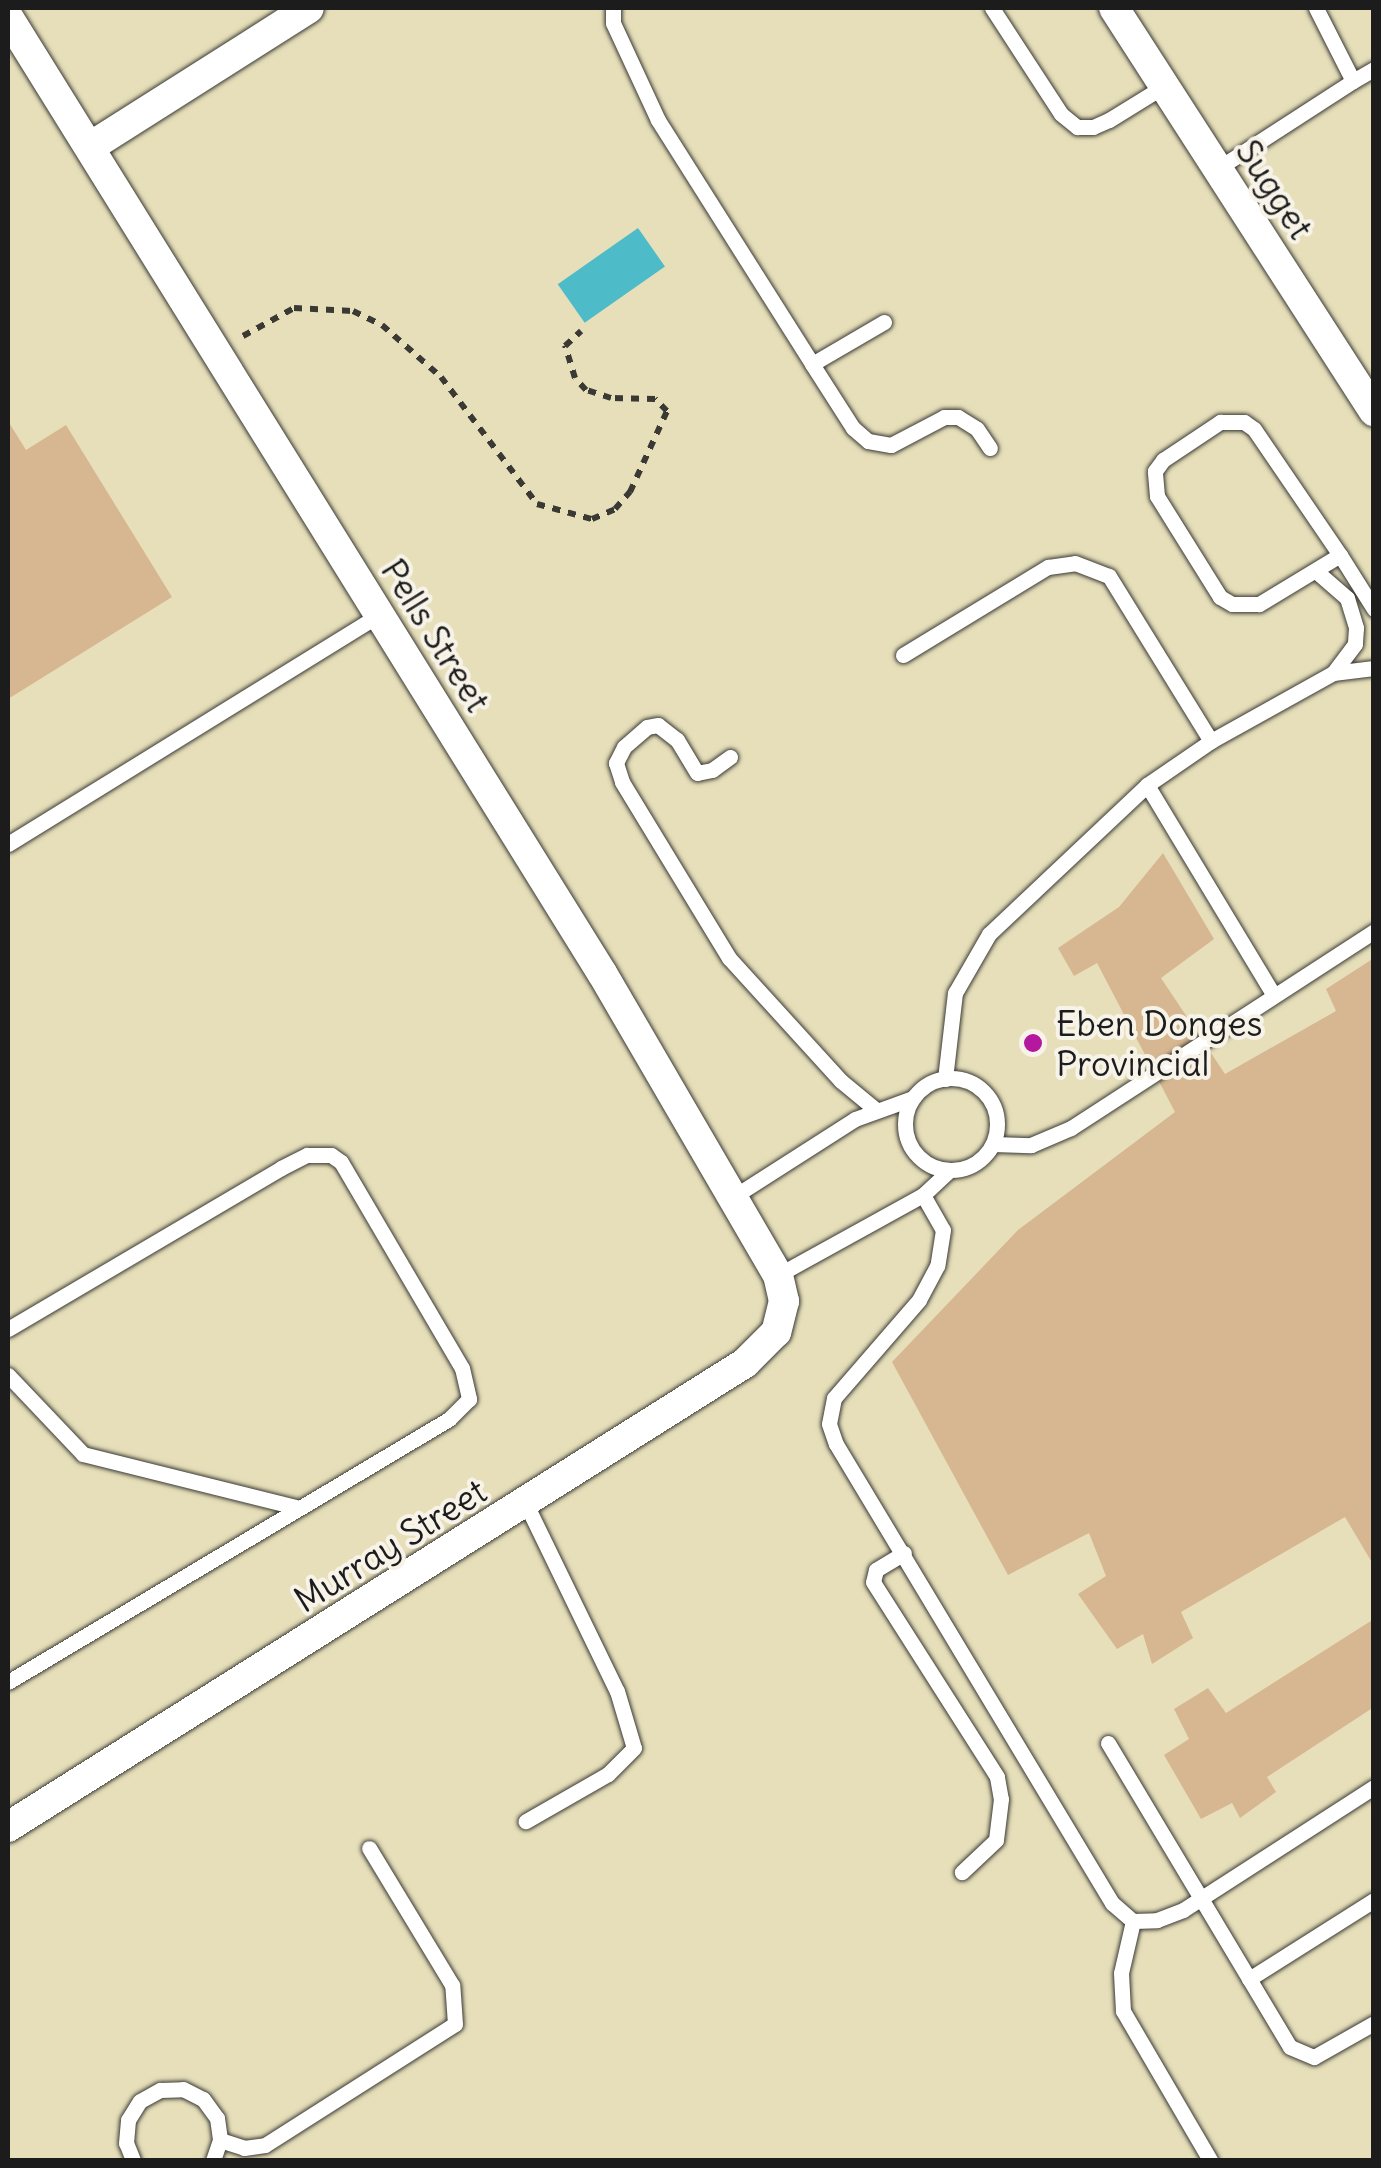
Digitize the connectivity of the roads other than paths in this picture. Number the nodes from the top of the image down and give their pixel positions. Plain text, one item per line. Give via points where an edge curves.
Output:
1 (309, 8) edge
2 (613, 8) edge
3 (992, 8) edge
4 (1114, 8) edge
5 (1316, 8) edge
6 (8, 17) edge
7 (1374, 69) edge
8 (1352, 81) junction
9 (1164, 86) junction
10 (90, 147) junction
11 (1217, 169) junction
12 (884, 322) dead end
13 (812, 364) junction
14 (1374, 411) edge
15 (990, 448) dead end
16 (1340, 555) junction
17 (1317, 572) junction
18 (1374, 610) edge
19 (380, 616) junction
20 (903, 655) dead end
21 (1374, 668) edge
22 (1333, 674) junction
23 (1211, 740) junction
24 (730, 757) dead end
25 (1146, 785) junction
26 (8, 844) edge
27 (1374, 931) edge
28 (1273, 994) junction
29 (946, 1078) junction
30 (913, 1098) junction
31 (874, 1110) junction
32 (993, 1144) junction
33 (949, 1171) junction
34 (922, 1195) junction
35 (730, 1199) junction
36 (781, 1288) junction
37 (8, 1329) edge
38 (8, 1375) edge
39 (526, 1504) junction
40 (295, 1507) junction
41 (904, 1553) junction
42 (8, 1682) edge
43 (1108, 1743) dead end
44 (1374, 1787) edge
45 (526, 1821) dead end
46 (8, 1827) edge
47 (368, 1848) dead end
48 (962, 1872) dead end
49 (1201, 1898) junction
50 (1374, 1900) edge
51 (1134, 1921) junction
52 (1248, 1979) junction
53 (1374, 2023) edge
54 (220, 2140) junction
55 (133, 2160) edge
56 (213, 2160) edge
57 (1210, 2160) edge

1 - 10 street
2 - 13 lane via 613,23 658,120
3 - 9 lane via 1077,128 1093,128
4 - 9 street, Sugget
5 - 8 lane
6 - 10 street, Pells Street
7 - 8 lane
8 - 11 lane
9 - 11 street, Sugget
10 - 19 street, Pells Street
11 - 14 street, Sugget
12 - 13 lane
13 - 15 lane via 868,442 890,445 944,417 958,417 977,428
16 - 17 lane
16 - 17 lane via 1244,422 1220,422 1155,471 1157,496 1220,597 1244,607 1259,604
16 - 18 lane
17 - 22 lane via 1348,598 1356,628 1355,644
19 - 26 lane
19 - 35 street, Pells Street via 602,974
20 - 23 lane via 1048,567 1075,563 1109,576
21 - 22 lane
22 - 23 lane
23 - 25 lane
24 - 31 lane via 697,773 677,740 658,725 624,747 616,763 631,798 748,984
25 - 28 lane
25 - 29 lane via 973,954 955,993
27 - 28 lane
28 - 32 lane via 1070,1128 1031,1146
29 - 30 lane
29 - 32 lane via 971,1082 987,1096 997,1119
30 - 31 lane
30 - 33 lane via 905,1118 910,1147 924,1162
31 - 35 lane
32 - 33 lane via 973,1165
33 - 34 lane
34 - 36 lane
34 - 41 lane via 943,1230 937,1266 918,1300 834,1398 829,1424
35 - 36 street, Pells Street
36 - 39 street, Murray Street via 776,1332 745,1363
37 - 40 lane via 280,1168 307,1155 331,1155 462,1368 468,1399 449,1419
38 - 40 lane via 83,1454
39 - 45 lane via 618,1691 634,1748 608,1774
39 - 46 street, Murray Street
40 - 42 lane
41 - 48 lane via 876,1570 873,1582 998,1777 996,1840
41 - 51 lane via 1112,1903
43 - 49 lane
44 - 49 lane
47 - 54 lane via 452,1985 455,2024 265,2145 244,2148
49 - 51 lane via 1157,1920
49 - 52 lane
50 - 52 lane
51 - 57 lane via 1121,1973 1123,2011
52 - 53 lane via 1290,2047 1302,2054 1321,2054
54 - 55 lane via 217,2118 203,2099 183,2089 160,2090 140,2101 128,2120
54 - 56 lane

